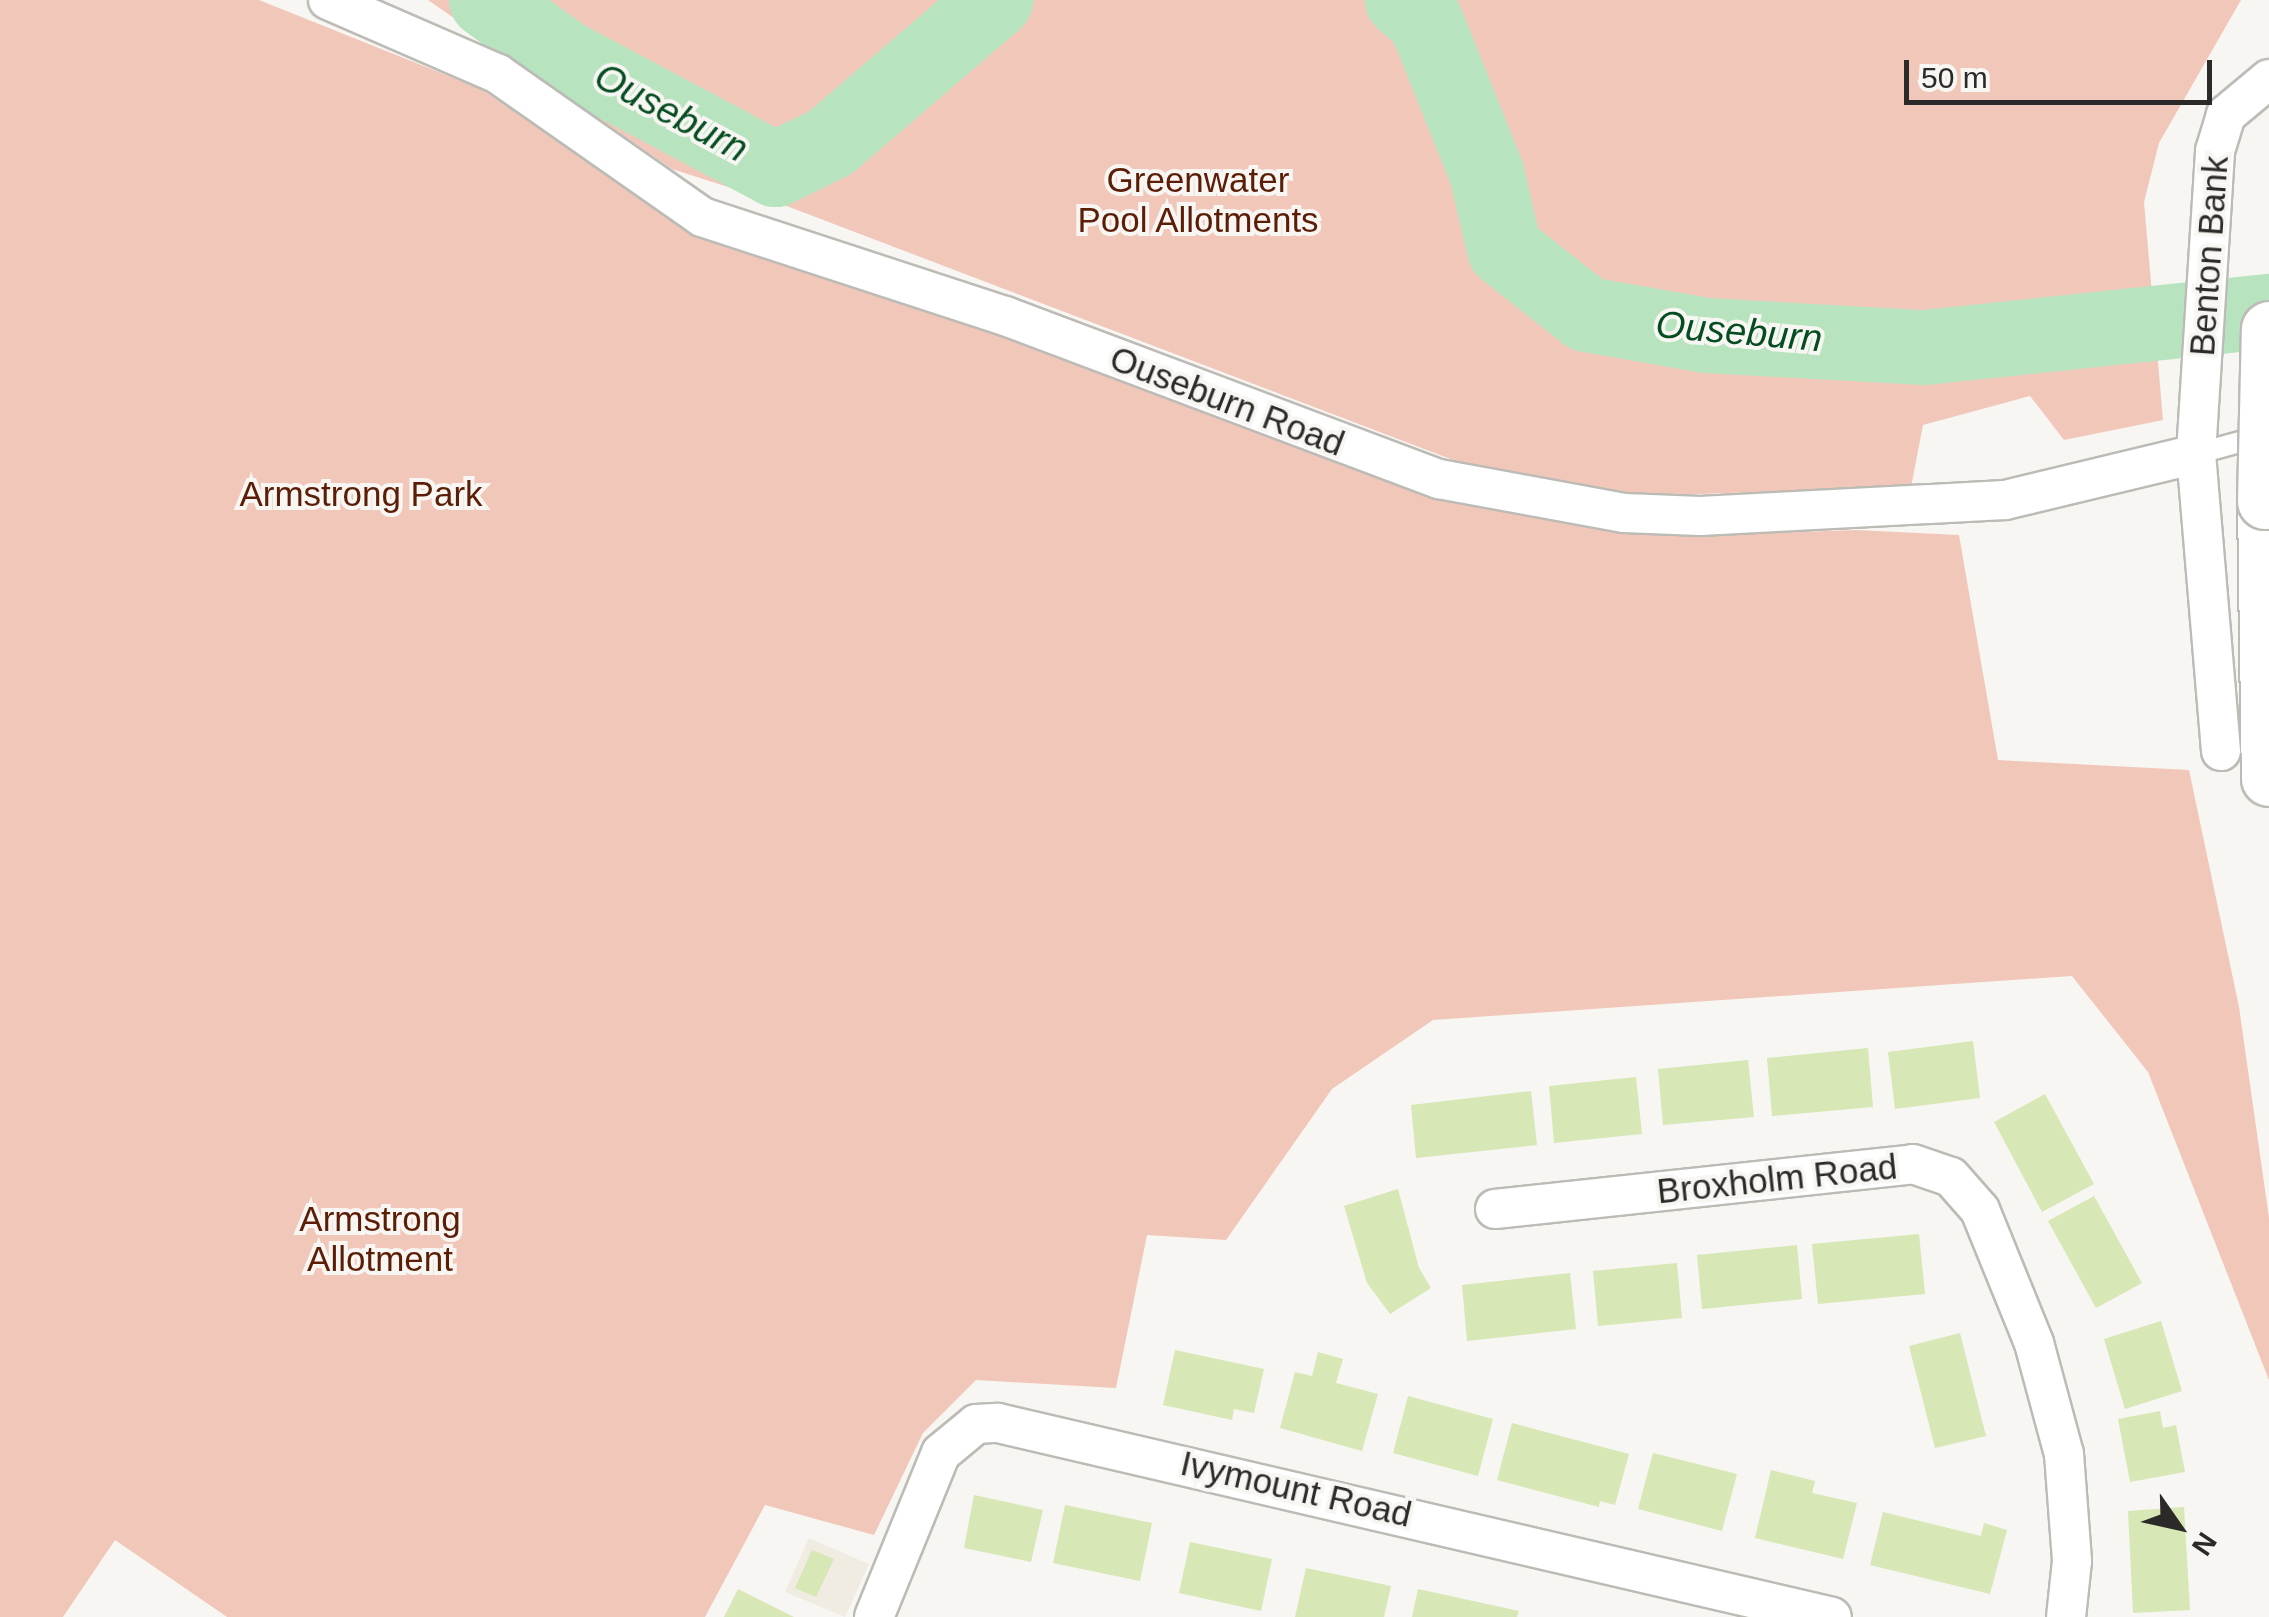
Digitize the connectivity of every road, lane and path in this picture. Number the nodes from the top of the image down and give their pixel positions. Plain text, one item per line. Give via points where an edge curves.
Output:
1 (328, 0) edge
2 (2269, 79) edge
3 (2269, 329) edge
4 (2269, 434) edge
5 (2196, 454) junction
6 (2221, 751) dead end
7 (2269, 778) edge
8 (1495, 1209) dead end
9 (874, 1617) edge
10 (1832, 1617) edge
11 (2066, 1617) edge

1 - 5 street, Ouseburn Road via 498,74 702,217 1023,322 1439,479 1624,513 1700,516 2005,500
2 - 5 street, Benton Bank via 2243,96 2219,131
3 - 7 highway, bridge
4 - 5 lane
5 - 6 street, Benton Bank
8 - 11 street, Broxholm Road via 1913,1164 1951,1177 1980,1210 2034,1343 2064,1454 2072,1561
9 - 10 street, Ivymount Road via 942,1453 976,1424 998,1423

